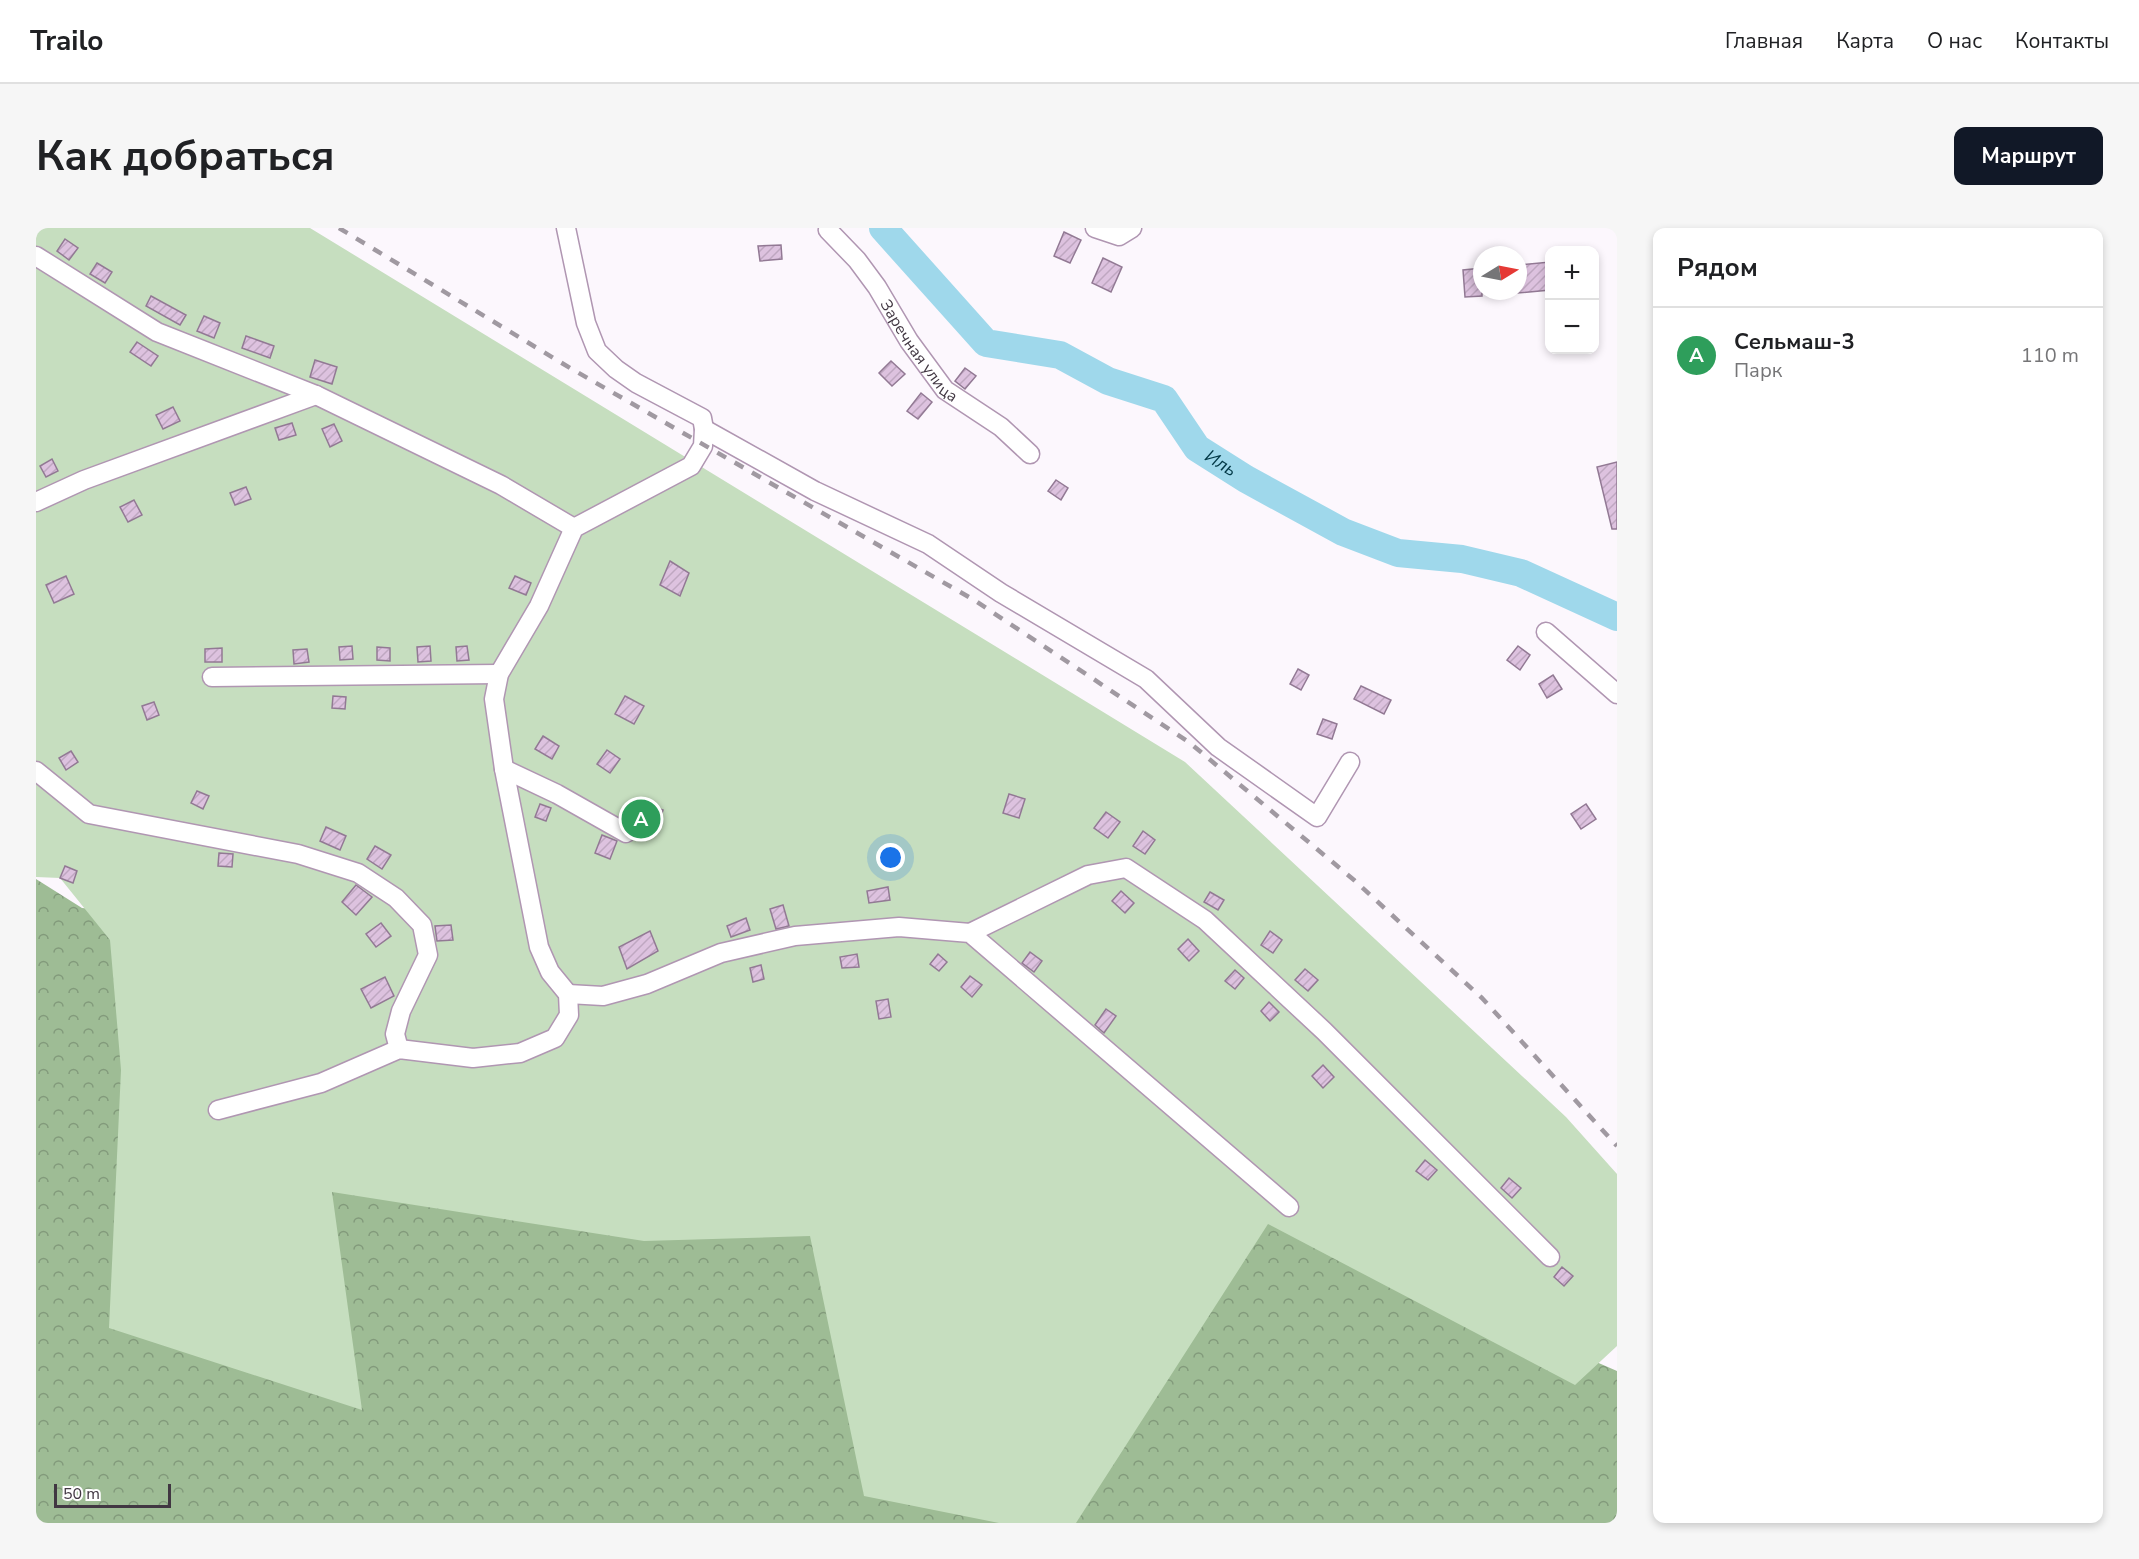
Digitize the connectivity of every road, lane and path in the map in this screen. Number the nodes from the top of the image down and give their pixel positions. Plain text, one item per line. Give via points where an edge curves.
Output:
1 (566, 228) edge
2 (1095, 228) edge
3 (1132, 228) edge
4 (828, 229) edge
5 (36, 256) edge
6 (316, 395) junction
7 (704, 429) junction
8 (1030, 454) dead end
9 (36, 502) edge
10 (574, 528) junction
11 (1546, 632) dead end
12 (499, 674) junction
13 (212, 677) dead end
14 (1617, 694) edge
15 (1350, 762) dead end
16 (504, 769) junction
17 (36, 771) edge
18 (626, 833) dead end
19 (970, 933) junction
20 (568, 994) junction
21 (399, 1049) junction
22 (218, 1110) dead end
23 (1289, 1207) dead end
24 (1550, 1257) dead end

1 - 7 street via 586,323 597,351 636,383 702,418
2 - 3 street via 1119,236
4 - 8 street, Заречная улица via 877,287 909,341 945,390 1001,427
5 - 6 street via 157,332
6 - 9 street via 84,480
6 - 10 street via 501,485
7 - 10 street via 703,446 691,466
7 - 15 street via 815,491 928,544 1001,593 1146,679 1218,747 1317,817
10 - 12 street via 539,606
11 - 14 street
12 - 13 street
12 - 16 street via 494,699
16 - 18 street
16 - 20 street via 539,947 550,972
17 - 21 street via 89,814 298,854 358,873 396,898 422,925 428,955 401,1011 395,1034
19 - 20 street via 899,927 795,936 721,953 647,984 603,996
19 - 23 street
19 - 24 street via 1088,874 1126,868 1214,928 1324,1030
20 - 21 street via 569,1015 555,1038 520,1053 473,1058
21 - 22 street via 321,1083

